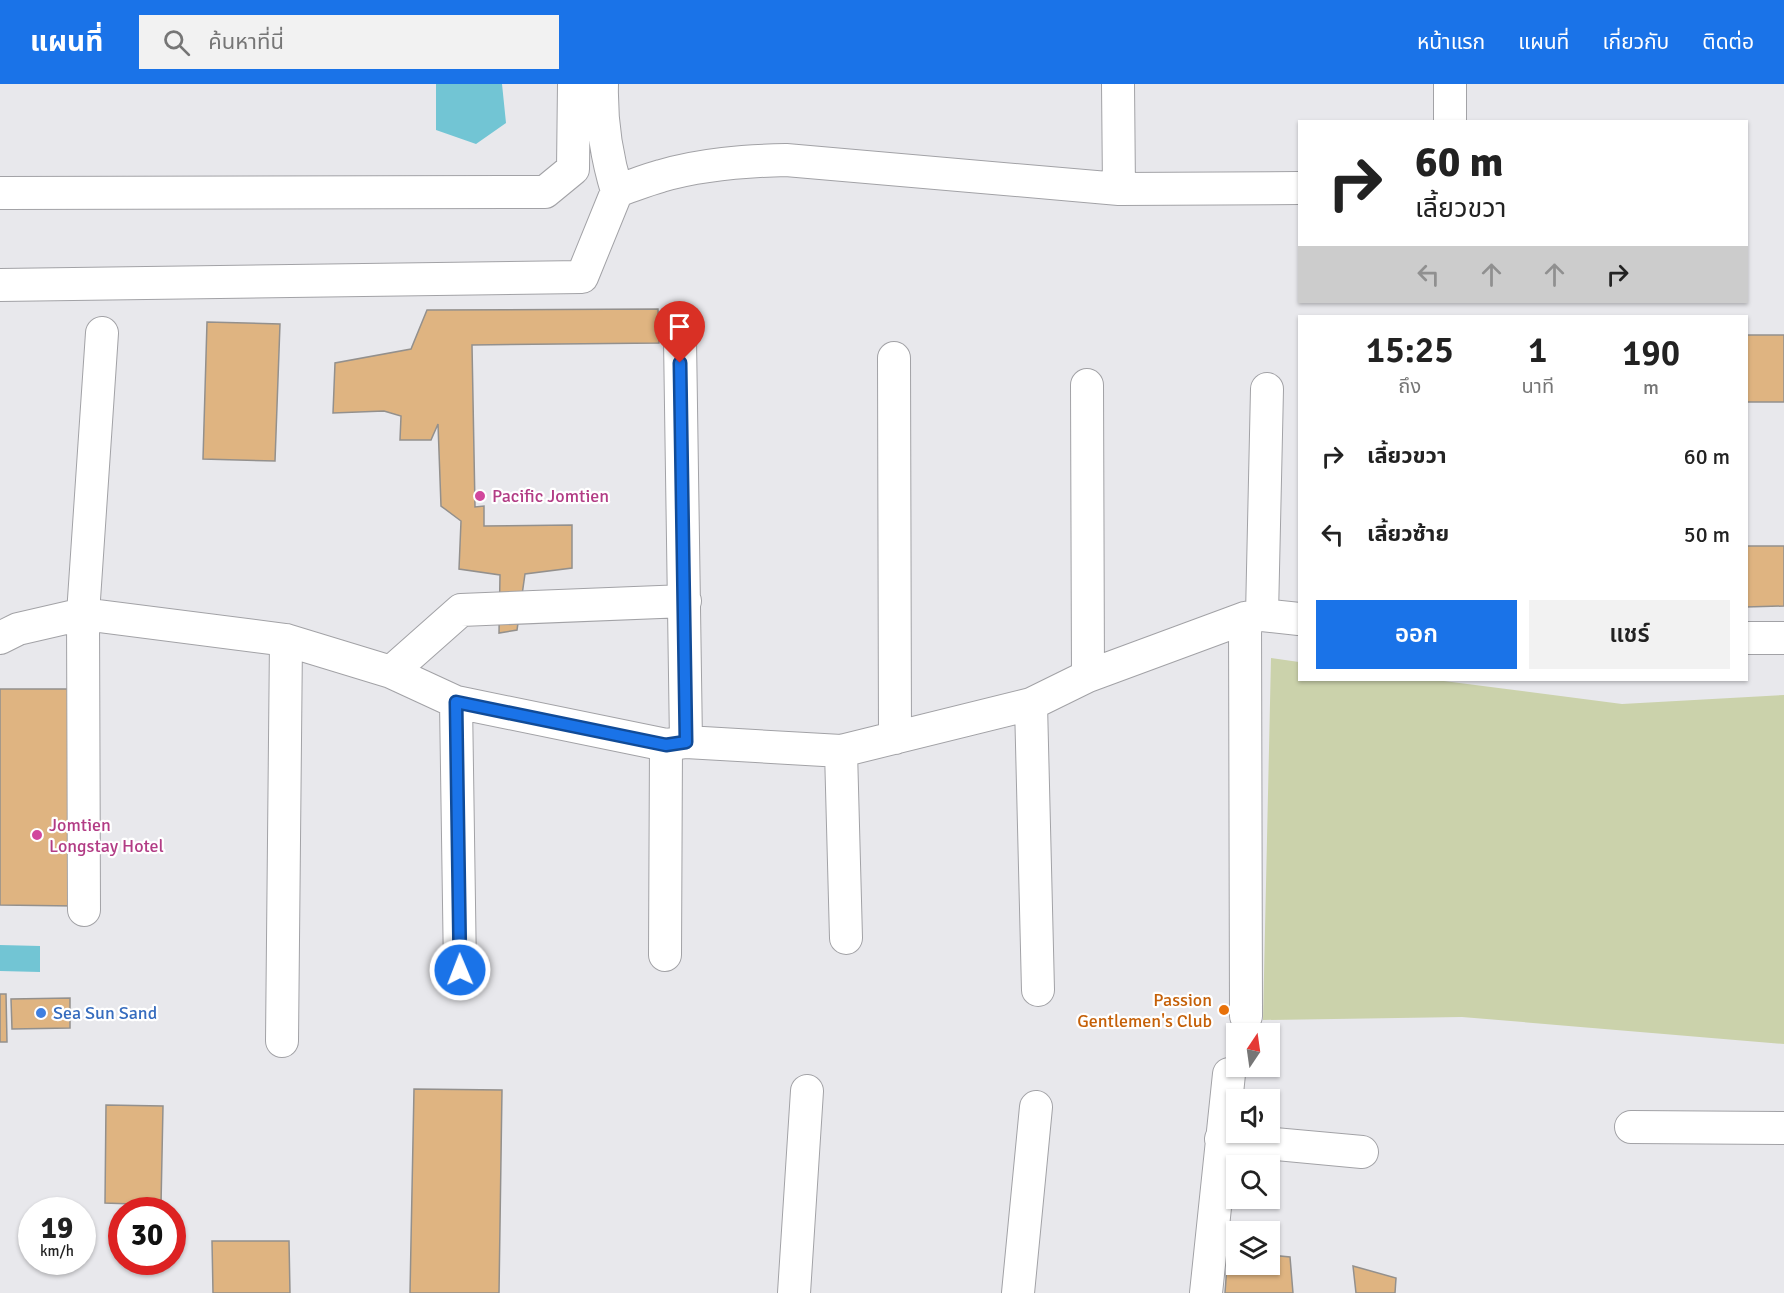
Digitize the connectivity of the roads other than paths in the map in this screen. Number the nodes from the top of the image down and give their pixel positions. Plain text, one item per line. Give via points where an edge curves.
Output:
1 (574, 84) edge
2 (602, 84) edge
3 (1118, 84) edge
4 (1450, 84) edge
5 (1450, 120) edge
6 (1298, 188) edge
7 (1119, 189) junction
8 (617, 191) junction
9 (0, 193) edge
10 (0, 285) edge
11 (102, 333) dead end
12 (680, 339) dead end
13 (894, 358) dead end
14 (1087, 385) dead end
15 (1267, 389) dead end
16 (685, 602) junction
17 (83, 614) junction
18 (1253, 617) junction
19 (1298, 619) edge
20 (0, 638) edge
21 (1748, 638) edge
22 (1784, 638) edge
23 (286, 640) junction
24 (391, 672) junction
25 (1088, 676) junction
26 (456, 702) junction
27 (1031, 704) junction
28 (896, 738) junction
29 (676, 743) junction
30 (841, 751) junction
31 (84, 910) dead end
32 (846, 938) dead end
33 (665, 955) dead end
34 (460, 970) dead end
35 (1038, 990) dead end
36 (1246, 1016) dead end
37 (282, 1041) dead end
38 (1229, 1077) edge
39 (807, 1091) dead end
40 (1036, 1107) dead end
41 (1631, 1127) dead end
42 (1784, 1128) edge
43 (1221, 1139) junction
44 (1362, 1152) dead end
45 (794, 1293) edge
46 (1018, 1293) edge
47 (1206, 1293) edge

1 - 9 street via 573,169 545,192
2 - 8 street via 604,141
3 - 7 street
4 - 5 street
6 - 7 street
7 - 8 street via 786,160 702,167
8 - 10 street via 582,277
11 - 17 street
12 - 16 street
13 - 28 street
14 - 25 street
15 - 18 street
16 - 24 street via 461,610
16 - 29 street
17 - 20 street via 18,629
17 - 23 street
17 - 31 street
18 - 19 street
18 - 25 street
18 - 36 street
21 - 22 street
23 - 24 street
23 - 37 street
24 - 26 street
25 - 27 street
26 - 29 street
26 - 34 street
27 - 28 street
27 - 35 street
28 - 30 street
29 - 30 street
29 - 33 street
30 - 32 street
38 - 43 street
39 - 45 street
40 - 46 street
41 - 42 street
43 - 44 street
43 - 47 street

